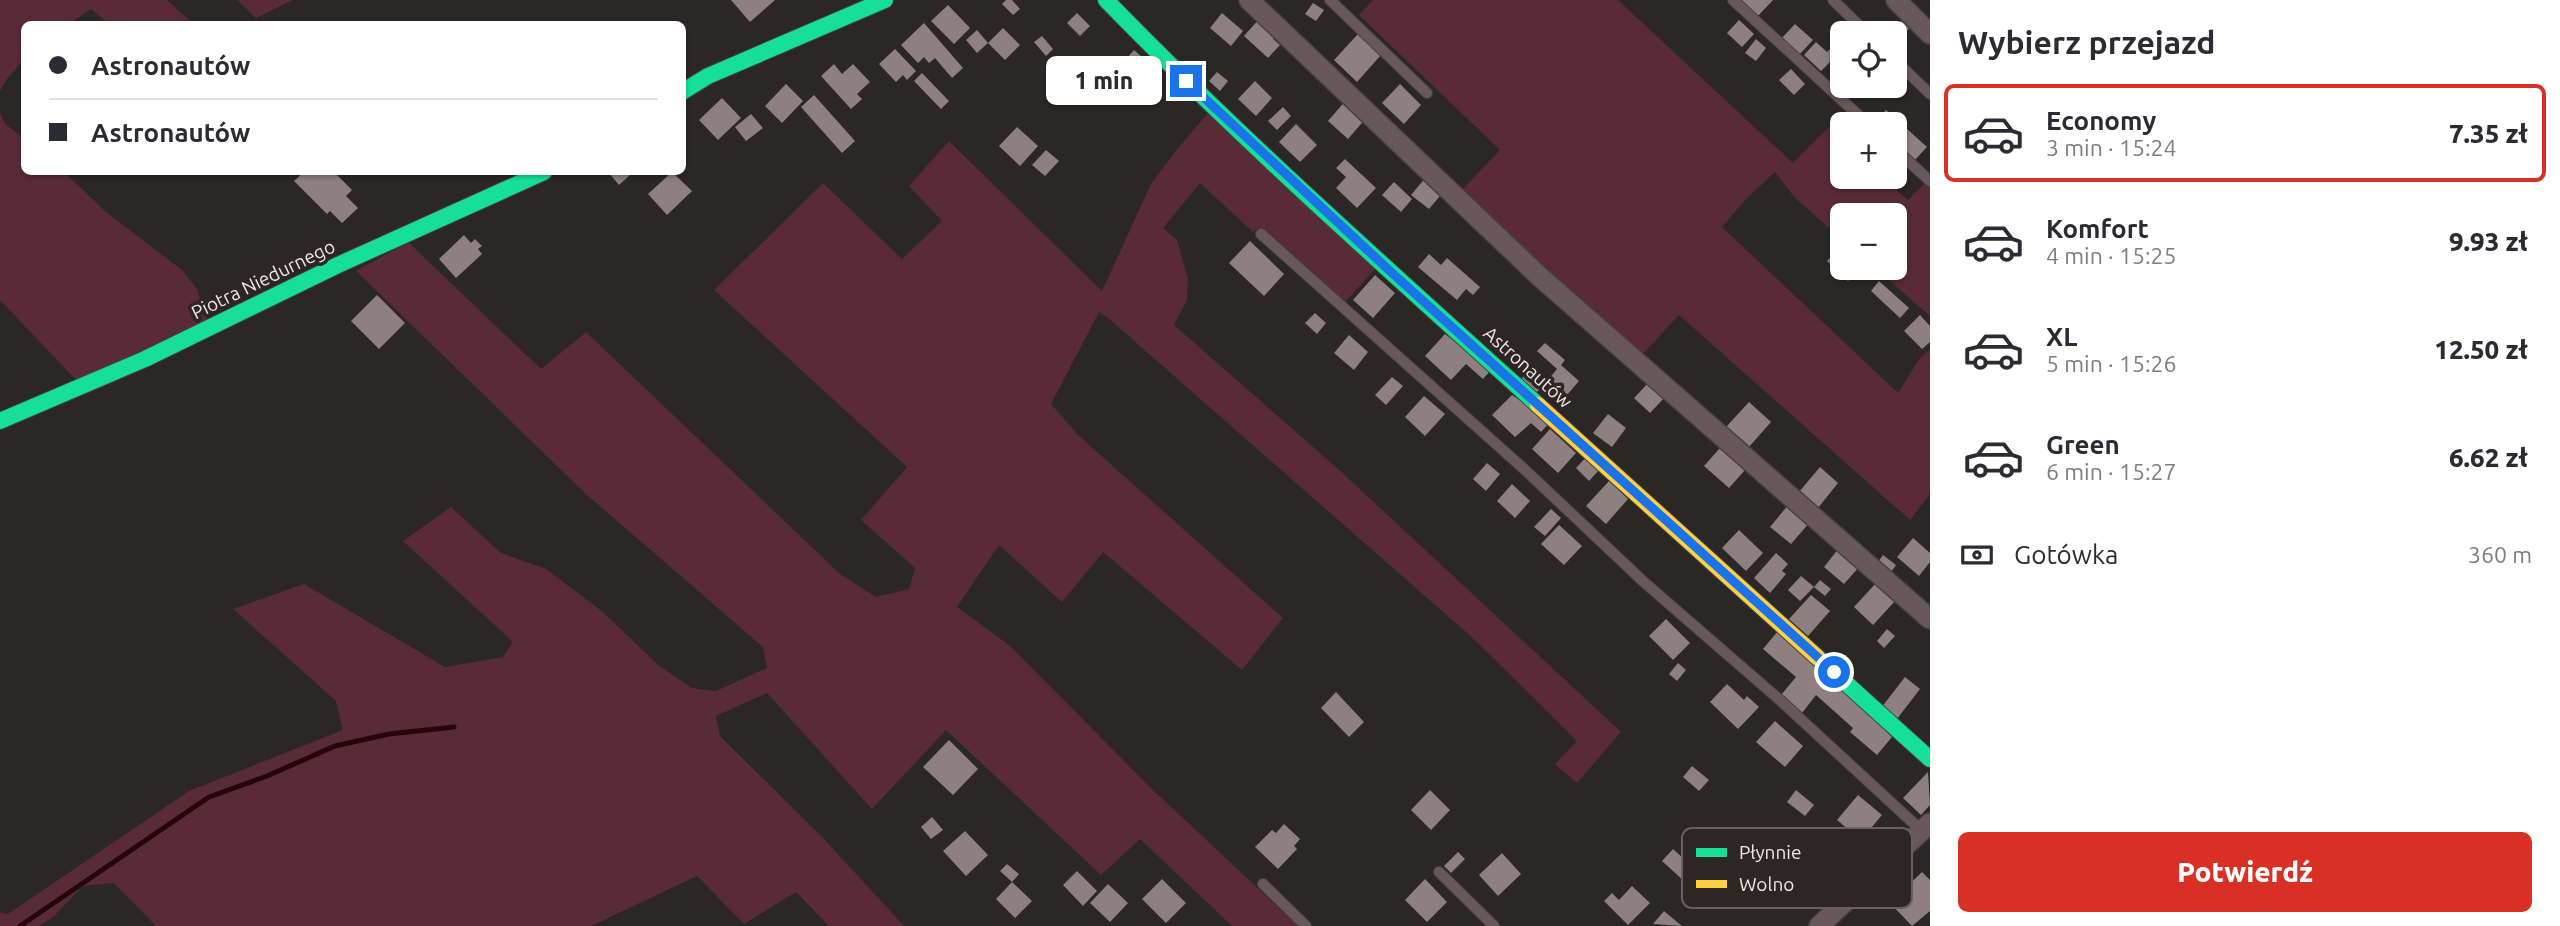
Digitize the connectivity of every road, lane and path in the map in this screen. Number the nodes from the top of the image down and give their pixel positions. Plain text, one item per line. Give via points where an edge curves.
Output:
1 (885, 0) edge
2 (1106, 0) edge
3 (1249, 0) edge
4 (1330, 0) edge
5 (1733, 0) edge
6 (1833, 0) edge
7 (1896, 0) edge
8 (1855, 21) edge
9 (1930, 34) edge
10 (1907, 71) edge
11 (686, 90) edge
12 (1427, 93) dead end
13 (1930, 93) edge
14 (1855, 112) edge
15 (1907, 160) edge
16 (538, 175) edge
17 (1930, 181) edge
18 (1261, 234) dead end
19 (0, 421) edge
20 (1930, 620) edge
21 (1930, 759) edge
22 (1926, 827) edge
23 (1912, 840) edge
24 (1439, 872) dead end
25 (1263, 884) dead end
26 (1838, 908) edge
27 (1307, 926) edge
28 (1494, 926) edge
29 (1819, 926) edge

1 - 11 street
2 - 21 street, Astronautów via 1172,68 1391,272
3 - 20 street via 1539,276
4 - 12 lane
5 - 14 lane
6 - 8 lane
7 - 9 street
10 - 13 lane
15 - 17 lane
16 - 19 street, Piotra Niedurnego via 145,359
18 - 22 lane via 1515,460 1645,583
22 - 23 street
24 - 28 lane
25 - 27 lane
26 - 29 street

